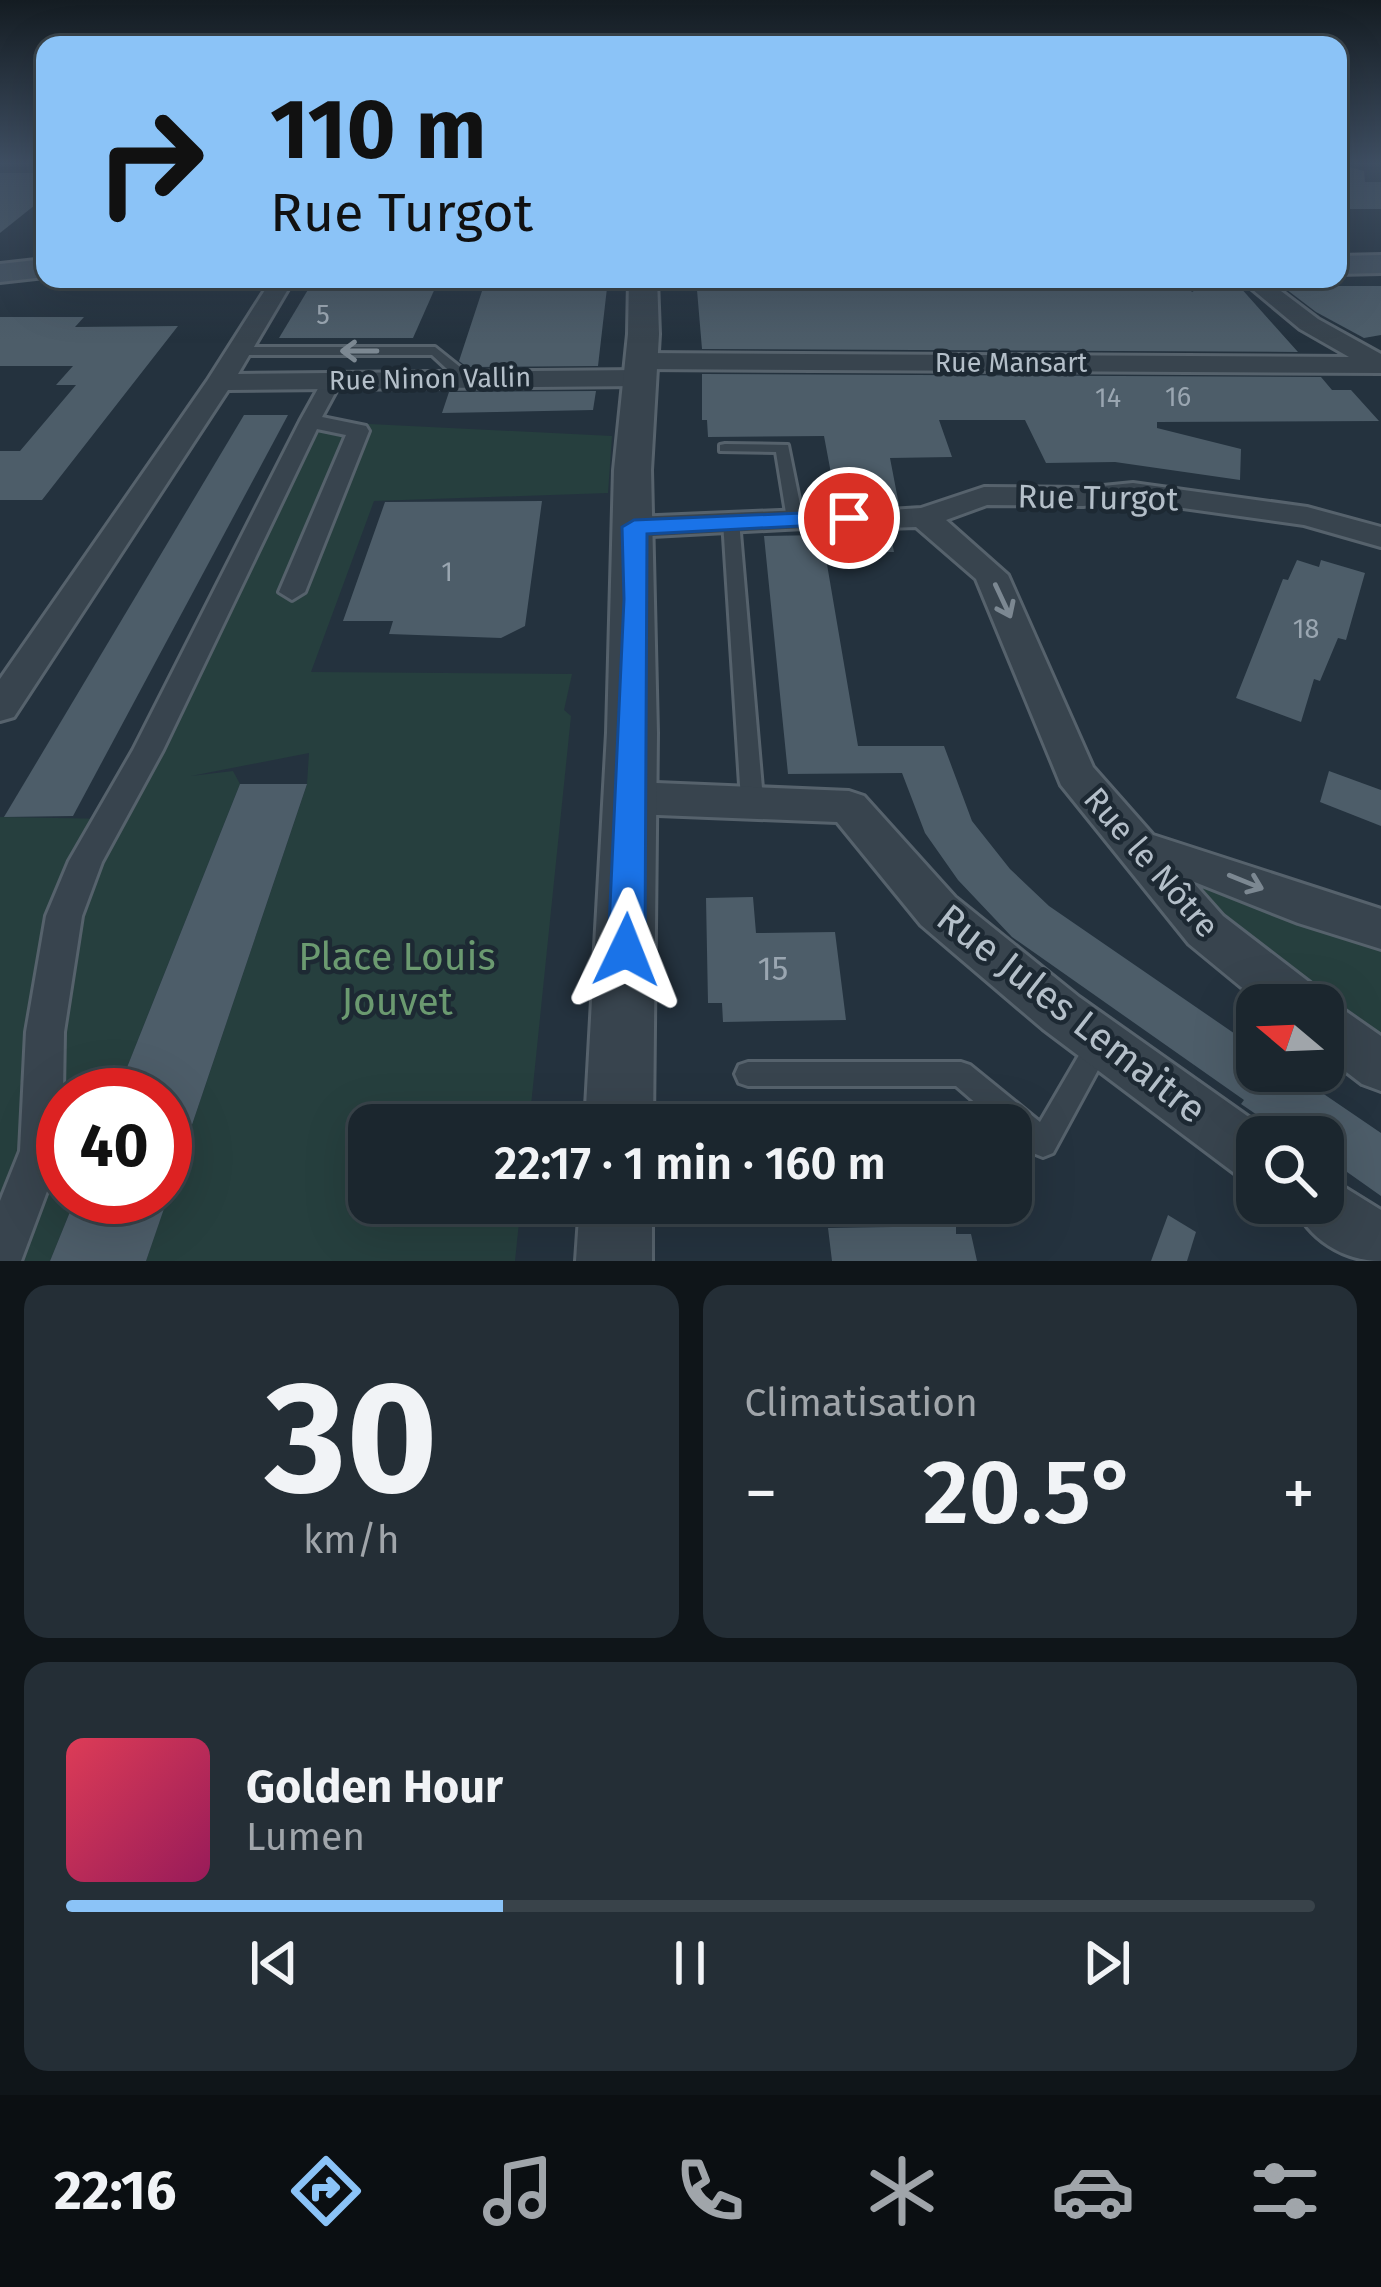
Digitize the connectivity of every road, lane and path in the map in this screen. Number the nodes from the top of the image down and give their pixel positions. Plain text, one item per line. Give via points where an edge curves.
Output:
1 (1381, 264) edge
2 (1347, 265) edge
3 (36, 268) edge
4 (0, 269) edge
5 (278, 288) edge
6 (643, 288) edge
7 (1263, 288) edge
8 (239, 351) junction
9 (1381, 365) edge
10 (640, 369) junction
11 (466, 378) junction
12 (332, 380) junction
13 (220, 382) junction
14 (310, 422) junction
15 (725, 448) dead end
16 (849, 518) dead end
17 (905, 518) joint
18 (795, 519) junction
19 (731, 521) junction
20 (634, 527) junction
21 (1381, 537) edge
22 (292, 592) dead end
23 (0, 708) edge
24 (633, 798) junction
25 (752, 800) junction
26 (1135, 848) junction
27 (1381, 928) edge
28 (1274, 984) edge
29 (1344, 1040) edge
30 (1100, 1042) junction
31 (1381, 1067) edge
32 (47, 1068) edge
33 (748, 1073) dead end
34 (620, 1104) edge
35 (1236, 1141) edge
36 (36, 1184) edge
37 (1344, 1219) edge
38 (615, 1224) edge
39 (1381, 1246) edge
40 (0, 1257) edge
41 (614, 1261) edge

1 - 2 main road
3 - 4 main road
5 - 8 street
6 - 10 street
7 - 9 street
11 -> 8 lane via 435,351
8 - 13 street
9 - 10 street, Rue Mansart
10 - 11 street, Rue Ninon Vallin
10 - 20 street
11 - 12 street, Rue Ninon Vallin
12 - 13 street, Rue Ninon Vallin
12 - 14 street
13 - 23 street
14 - 22 street via 358,431
14 - 32 street via 86,861 64,916 45,1032
15 - 18 lane via 783,448
16 - 18 street
17 - 21 street, Rue Turgot via 984,496 1148,493
17 -> 26 street, Rue le Nôtre via 992,575 1076,774
18 - 19 street
19 - 20 street
19 - 25 lane
20 - 24 street
24 - 25 street, Rue Jules Lemaitre
24 - 34 street
25 - 30 street, Rue Jules Lemaitre via 849,808 938,911
26 -> 27 street
26 - 28 street, Rue le Nôtre via 1206,930
29 - 31 street
30 - 33 lane via 1043,1143 962,1074
30 - 35 street, Rue Jules Lemaitre
36 - 40 street
37 - 39 street
38 - 41 street

